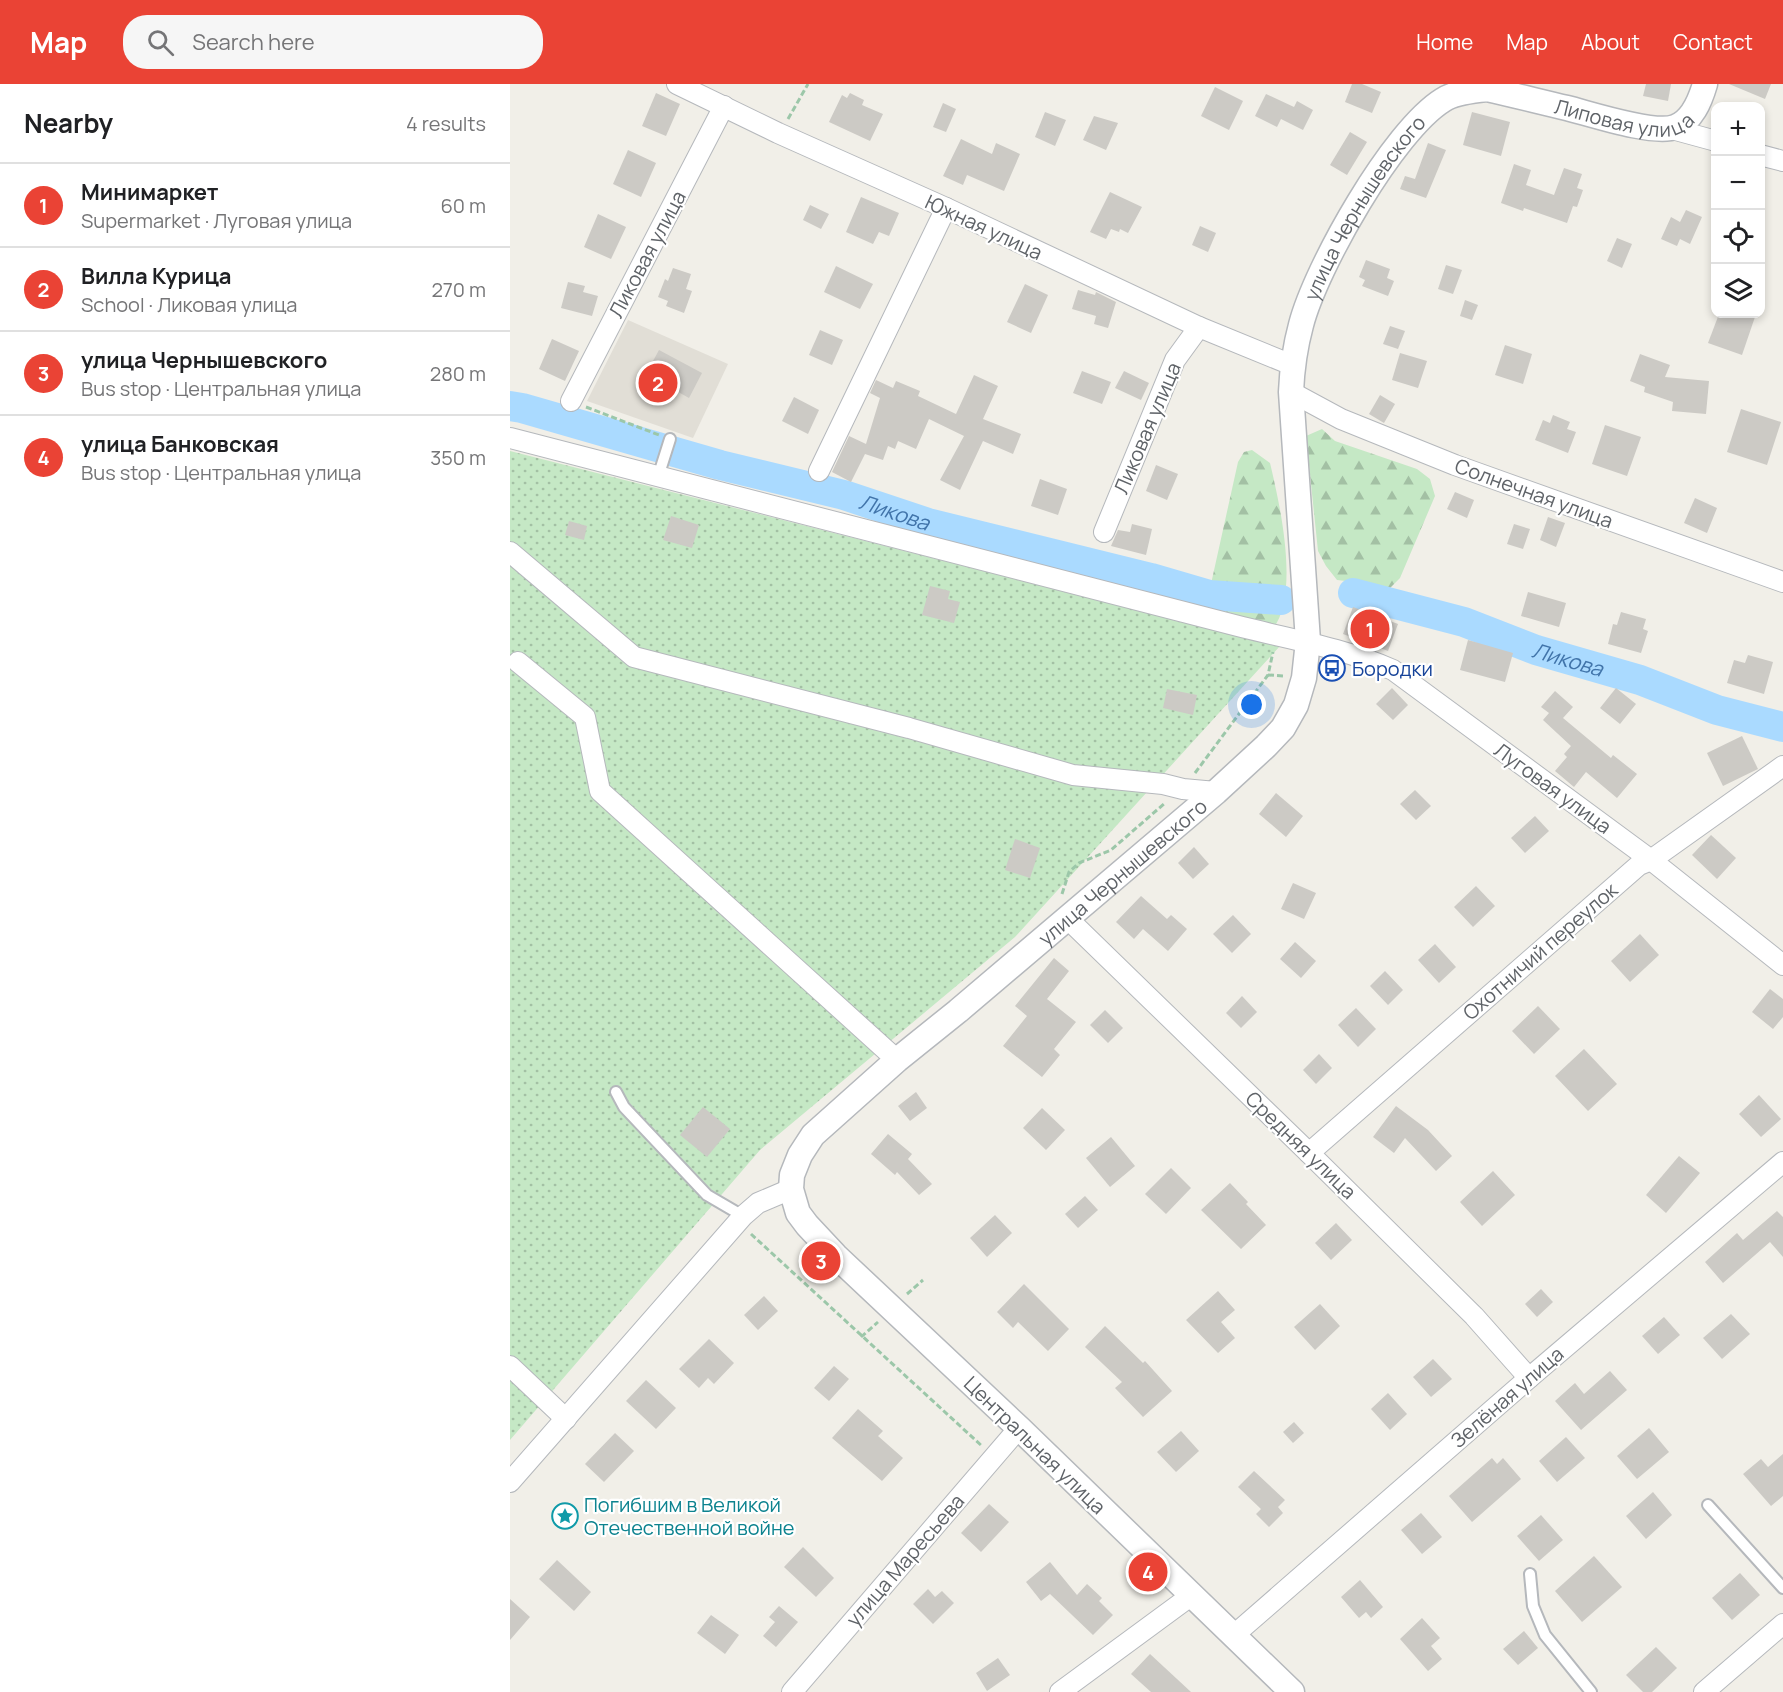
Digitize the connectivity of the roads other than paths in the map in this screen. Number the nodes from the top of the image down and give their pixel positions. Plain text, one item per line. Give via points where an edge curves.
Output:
1 (677, 84) edge
2 (1705, 84) edge
3 (1478, 87) edge
4 (724, 106) junction
5 (1672, 129) junction
6 (1711, 140) edge
7 (1765, 156) edge
8 (1783, 161) edge
9 (946, 208) junction
10 (1199, 327) junction
11 (1292, 376) junction
12 (571, 401) road end
13 (510, 438) edge
14 (670, 439) road end
15 (660, 470) junction
16 (819, 471) dead end
17 (1104, 532) dead end
18 (510, 552) edge
19 (1783, 582) edge
20 (1308, 641) junction
21 (518, 662) dead end
22 (1783, 766) edge
23 (1216, 792) junction
24 (1651, 860) junction
25 (1067, 918) junction
26 (1783, 965) edge
27 (897, 1060) junction
28 (616, 1092) dead end
29 (1309, 1153) junction
30 (1783, 1162) edge
31 (790, 1189) junction
32 (741, 1220) junction
33 (510, 1366) edge
34 (1529, 1378) junction
35 (566, 1419) junction
36 (1019, 1428) junction
37 (510, 1482) edge
38 (1708, 1505) dead end
39 (1530, 1574) dead end
40 (1783, 1588) edge
41 (1192, 1595) junction
42 (1783, 1623) edge
43 (1234, 1635) junction
44 (1281, 1688) edge
45 (792, 1692) edge
46 (1060, 1692) edge
47 (1591, 1692) edge
48 (1704, 1692) edge

1 - 4 street, Южная улица
2 - 5 street, Липовая улица via 1688,118
3 - 5 street, Липовая улица via 1643,127
3 - 11 street, улица Чернышевского via 1444,99 1407,134 1376,175 1317,279 1301,323
4 - 9 street, Южная улица
4 - 12 street, Ликовая улица
5 - 6 street
7 - 8 street
9 - 10 street, Южная улица
9 - 16 street
10 - 11 street, Южная улица
10 - 17 street, Ликовая улица via 1175,360
11 - 19 street, Солнечная улица via 1341,419 1455,465
11 - 20 street, улица Чернышевского
13 - 15 street, Луговая улица
14 - 15 lane
15 - 20 street, Луговая улица
18 - 23 street via 634,657 1073,775
20 - 23 street, улица Чернышевского via 1304,678 1296,705 1283,728
20 - 24 street, Луговая улица via 1392,670
21 - 27 street via 585,717 600,791
22 - 24 street, Охотничий переулок
23 - 25 street, улица Чернышевского
24 - 26 street, Луговая улица
24 - 29 street, Охотничий переулок via 1639,865
25 - 27 street, улица Чернышевского
25 - 29 street, Средняя улица
27 - 31 street, улица Чернышевского via 813,1135 800,1155
28 - 32 lane via 624,1107 707,1195
29 - 34 street, Средняя улица via 1474,1316
30 - 34 street, Зелёная улица
31 - 32 street via 758,1203
31 - 36 street, Центральная улица via 798,1213 829,1248
32 - 35 street
33 - 35 street
34 - 43 street, Зелёная улица
35 - 37 street
36 - 41 street, Центральная улица
36 - 45 street, улица Маресьева
38 - 40 lane
39 - 47 lane via 1533,1606 1545,1635
41 - 43 street, Центральная улица
41 - 46 street
42 - 48 street
43 - 44 street, Центральная улица

